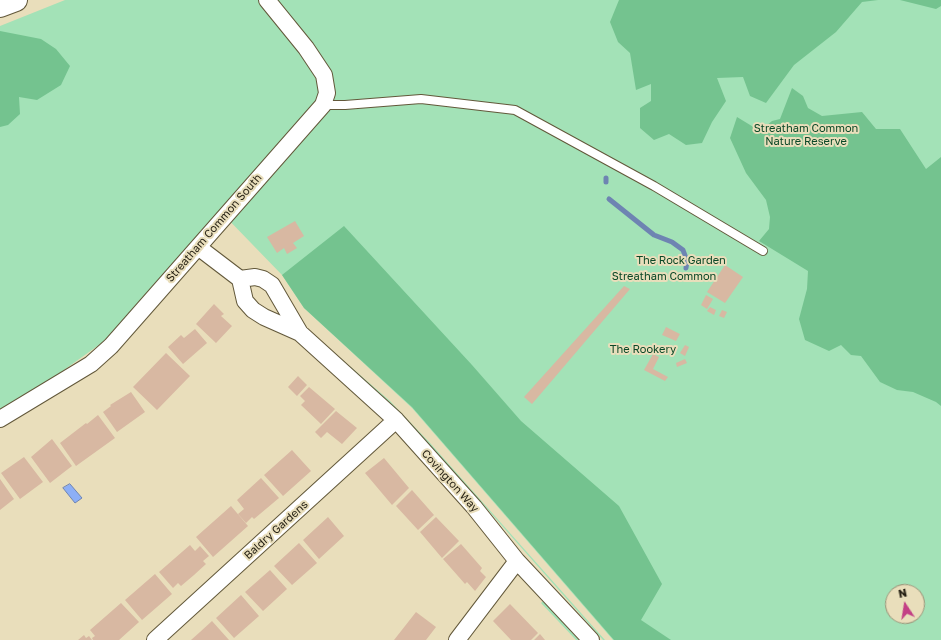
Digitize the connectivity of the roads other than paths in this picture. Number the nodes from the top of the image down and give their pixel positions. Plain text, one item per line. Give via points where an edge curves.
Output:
1 (16, 0) edge
2 (267, 0) edge
3 (0, 6) edge
4 (323, 105) junction
5 (198, 247) junction
6 (763, 251) dead end
7 (240, 279) junction
8 (300, 333) junction
9 (0, 419) edge
10 (396, 420) junction
11 (517, 561) junction
12 (155, 640) edge
13 (457, 640) edge
14 (591, 640) edge

1 - 3 main road
2 - 4 street via 306,48 324,75 326,93
4 - 5 street, Streatham Common South
4 - 6 lane via 421,99 515,110 654,186
5 - 7 street
5 - 9 street, Streatham Common South via 111,346 91,364
7 - 8 street, Covington Way via 245,301 253,310
7 - 8 street, Covington Way via 255,278 272,285
8 - 10 street, Covington Way
10 - 11 street, Covington Way via 474,507
10 - 12 street, Baldry Gardens
11 - 13 street
11 - 14 street, Covington Way

